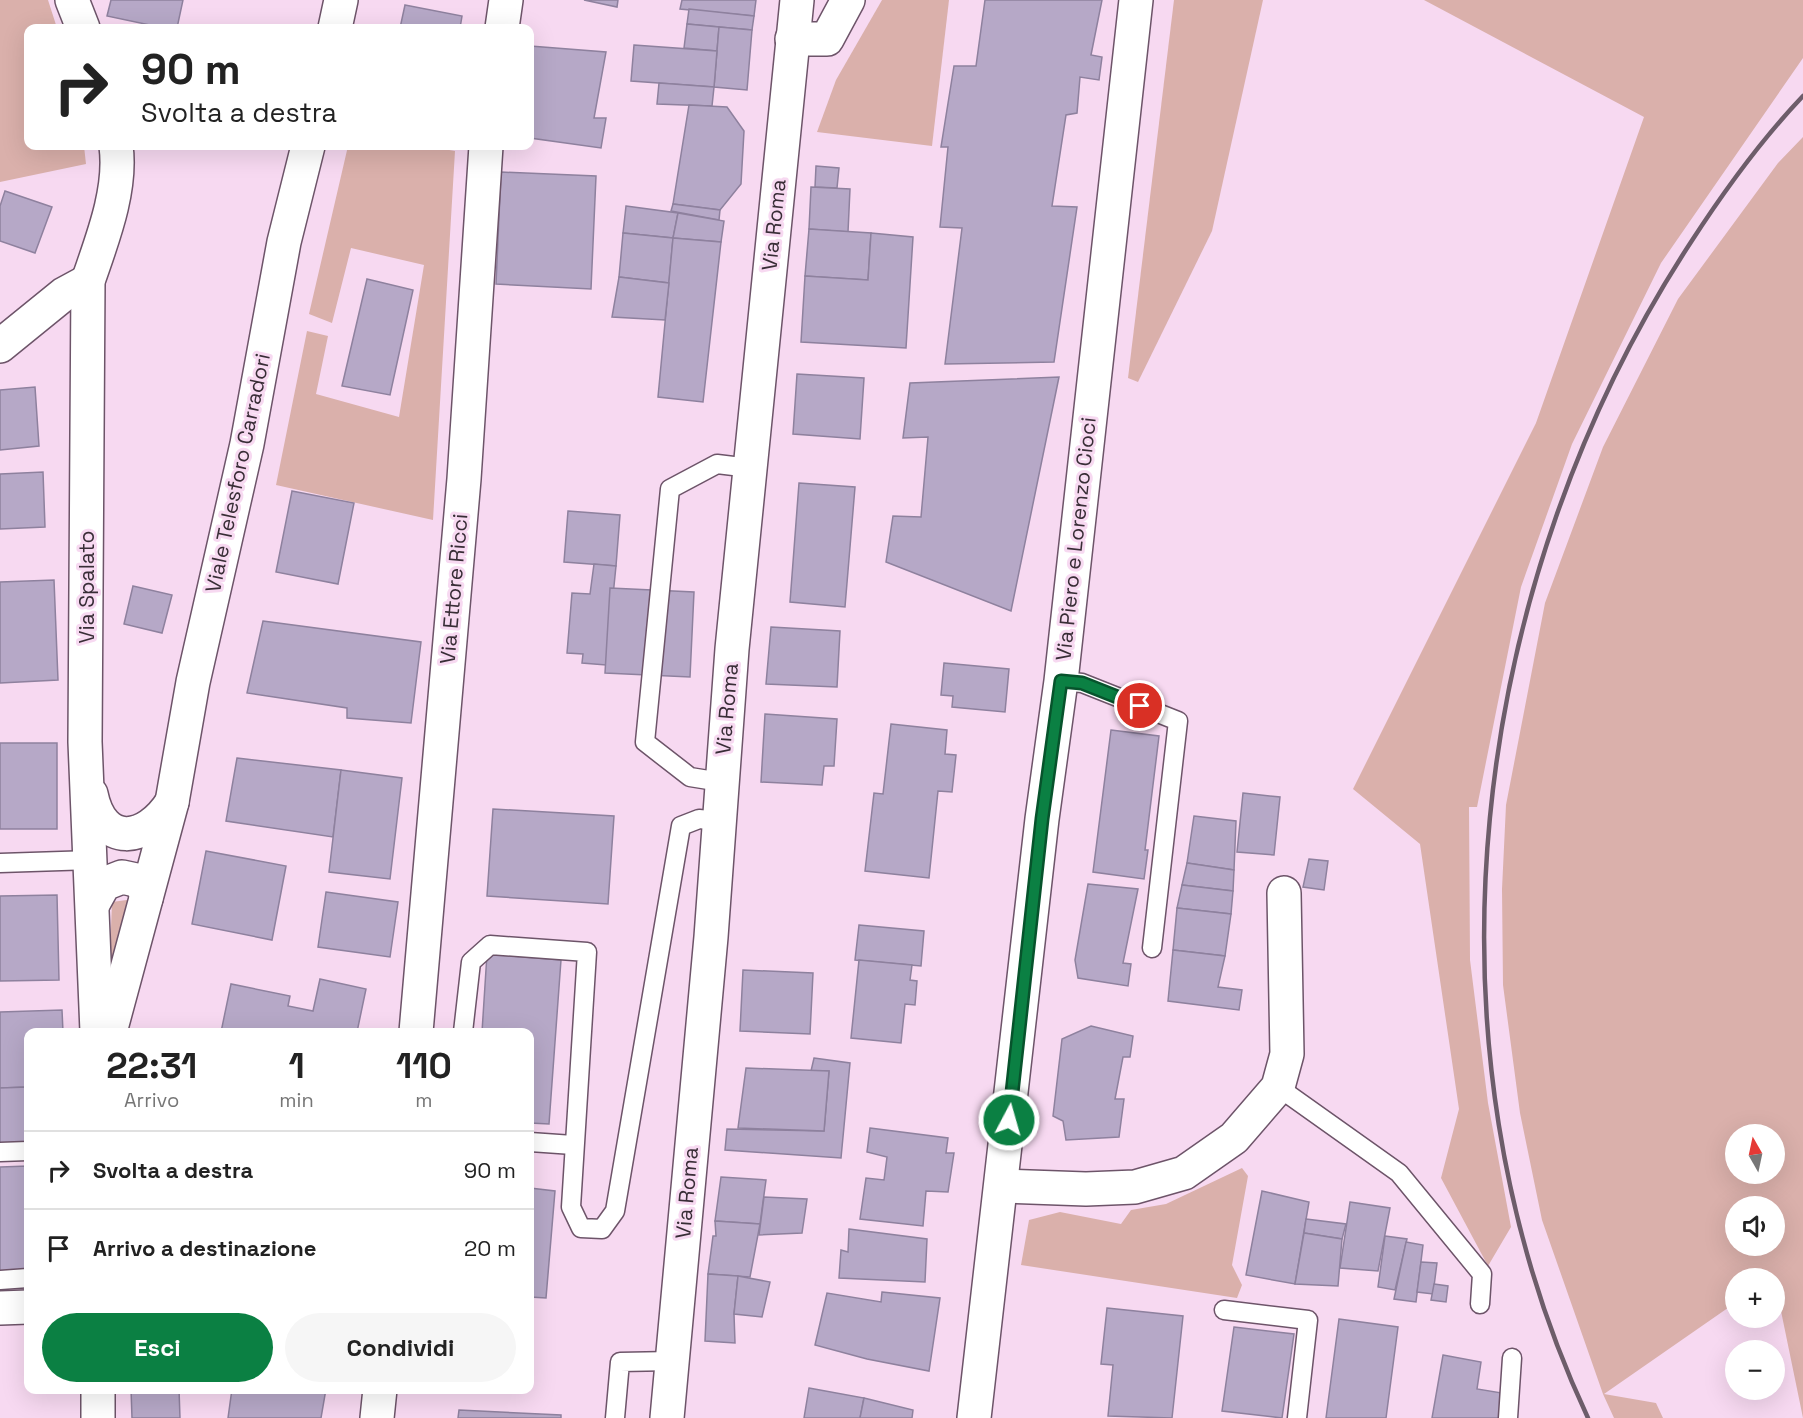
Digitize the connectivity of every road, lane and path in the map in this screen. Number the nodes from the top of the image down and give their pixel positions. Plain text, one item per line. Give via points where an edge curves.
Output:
1 (72, 0) edge
2 (341, 0) edge
3 (506, 0) edge
4 (796, 0) edge
5 (848, 0) edge
6 (1136, 0) edge
7 (81, 24) edge
8 (336, 24) edge
9 (503, 24) edge
10 (792, 39) junction
11 (116, 150) edge
12 (307, 150) edge
13 (486, 150) edge
14 (88, 281) junction
15 (0, 346) edge
16 (750, 468) junction
17 (1061, 681) junction
18 (88, 781) junction
19 (721, 782) junction
20 (172, 802) junction
21 (719, 820) junction
22 (92, 860) junction
23 (0, 863) edge
24 (1284, 893) dead end
25 (146, 898) junction
26 (94, 902) junction
27 (1152, 948) dead end
28 (97, 1028) edge
29 (111, 1028) edge
30 (416, 1028) edge
31 (463, 1028) edge
32 (1278, 1087) junction
33 (534, 1142) edge
34 (573, 1145) junction
35 (24, 1151) edge
36 (0, 1152) edge
37 (1002, 1186) junction
38 (24, 1278) edge
39 (0, 1280) edge
40 (1480, 1304) dead end
41 (24, 1307) edge
42 (0, 1308) edge
43 (1224, 1310) dead end
44 (1512, 1358) dead end
45 (672, 1361) junction
46 (98, 1394) edge
47 (380, 1394) edge
48 (98, 1418) edge
49 (378, 1418) edge
50 (615, 1418) edge
51 (667, 1418) edge
52 (974, 1418) edge
53 (1297, 1418) edge
54 (1508, 1418) edge

1 - 7 main road
2 - 8 main road
3 - 9 main road
4 - 10 main road, Via Roma
5 - 10 main road via 827,39
6 - 17 main road, Via Piero e Lorenzo Cioci
10 - 16 main road, Via Roma
11 - 14 main road, Via Spalato via 112,198
12 - 20 main road, Viale Telesforo Carradori via 284,242 247,444 194,682
13 - 30 main road, Via Ettore Ricci via 464,479
14 - 15 main road via 64,294
14 - 18 main road, Via Spalato
16 - 19 main road, Via Roma
16 - 19 lane via 717,464 670,489 646,731 645,742 690,777
17 - 27 lane via 1082,683 1178,722
17 - 37 main road, Via Piero e Lorenzo Cioci
18 - 20 main road, Viale Telesforo Carradori via 99,818 121,833 150,828
18 - 22 main road, Via Spalato
19 - 21 main road, Via Roma
20 - 25 main road, Viale Telesforo Carradori
21 - 34 lane via 699,819 681,826 615,1211 602,1229 581,1228 571,1207
21 - 45 main road, Via Roma
22 - 23 lane
22 - 26 main road, Via Spalato
24 - 32 main road via 1287,1054
25 - 26 main road via 142,884 122,877 104,884
25 - 29 main road, Viale Telesforo Carradori
26 - 28 main road, Via Spalato
31 - 34 lane via 471,962 490,945 587,951
32 - 37 main road via 1234,1138 1184,1173 1135,1187
32 - 40 lane via 1399,1173 1482,1274
33 - 34 lane
35 - 36 lane
37 - 52 main road, Via Piero e Lorenzo Cioci
38 - 39 lane
41 - 42 main road
43 - 53 lane via 1308,1320
44 - 54 lane
45 - 50 lane via 620,1362
45 - 51 main road, Via Roma
46 - 48 main road
47 - 49 main road

